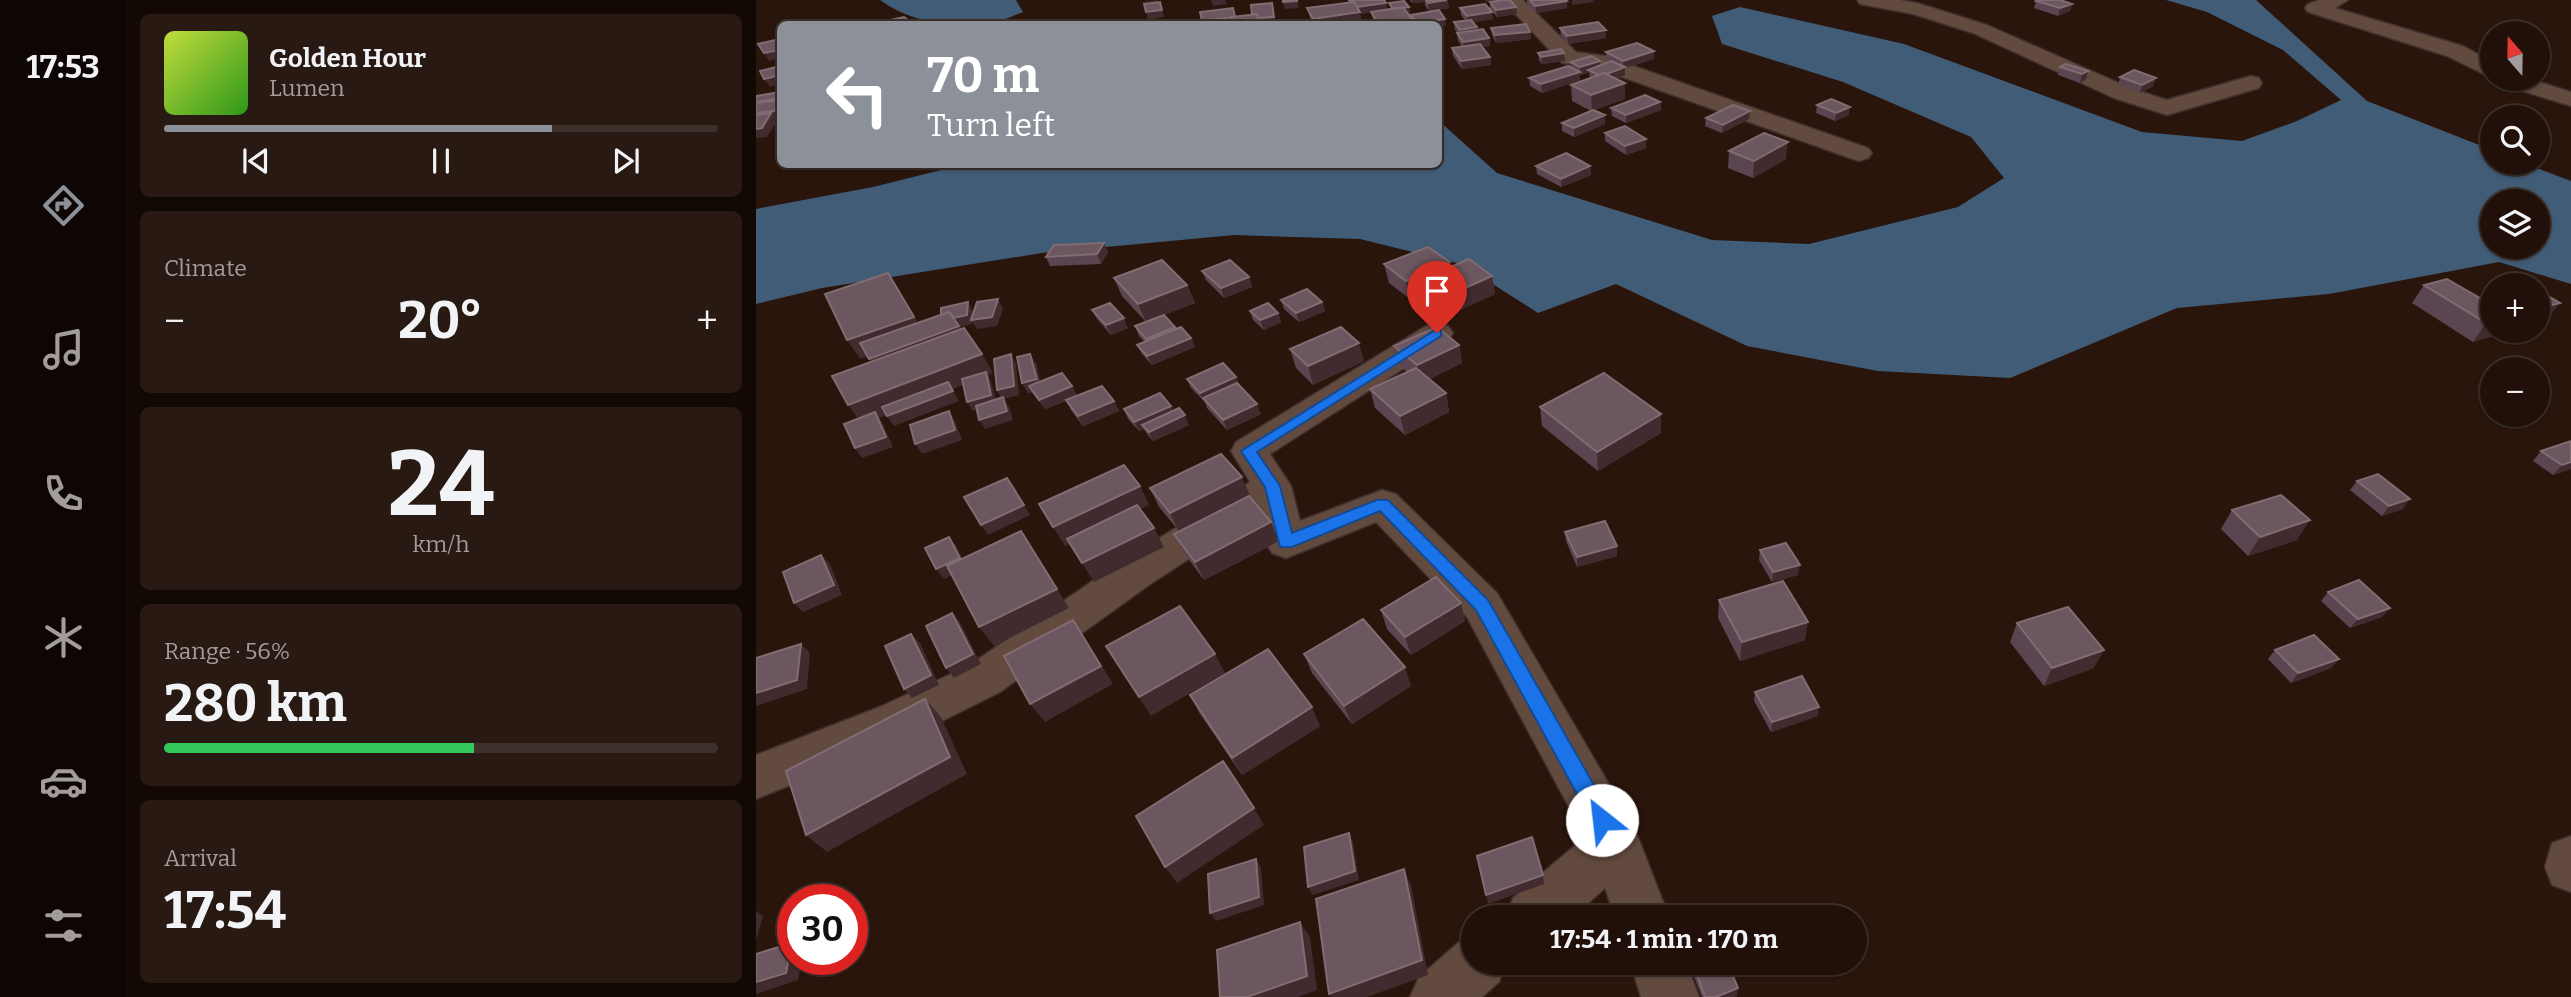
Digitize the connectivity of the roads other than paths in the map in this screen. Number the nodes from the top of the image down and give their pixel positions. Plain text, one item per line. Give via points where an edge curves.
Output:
1 (1512, 0) edge
2 (1867, 0) edge
3 (2338, 0) edge
4 (2480, 65) edge
5 (2251, 83) dead end
6 (2546, 91) edge
7 (2571, 99) edge
8 (1859, 153) dead end
9 (1437, 333) edge
10 (1272, 486) junction
11 (756, 777) edge
12 (1616, 844) junction
13 (2571, 862) edge
14 (2571, 867) edge
15 (1546, 905) edge
16 (1638, 905) edge
17 (1464, 975) edge
18 (1662, 975) edge
19 (1439, 997) edge
20 (1670, 997) edge

1 - 8 street via 1570,58 1597,61
2 - 5 street via 1917,9 1980,29 2122,93 2167,108
3 - 4 street via 2315,8 2455,51
6 - 7 street
9 - 10 street via 1249,451
10 - 11 street via 1134,574 984,679 899,720
10 - 12 street via 1286,542 1382,504 1482,605
12 - 15 street
12 - 16 street
13 - 14 street
17 - 19 street
18 - 20 street

